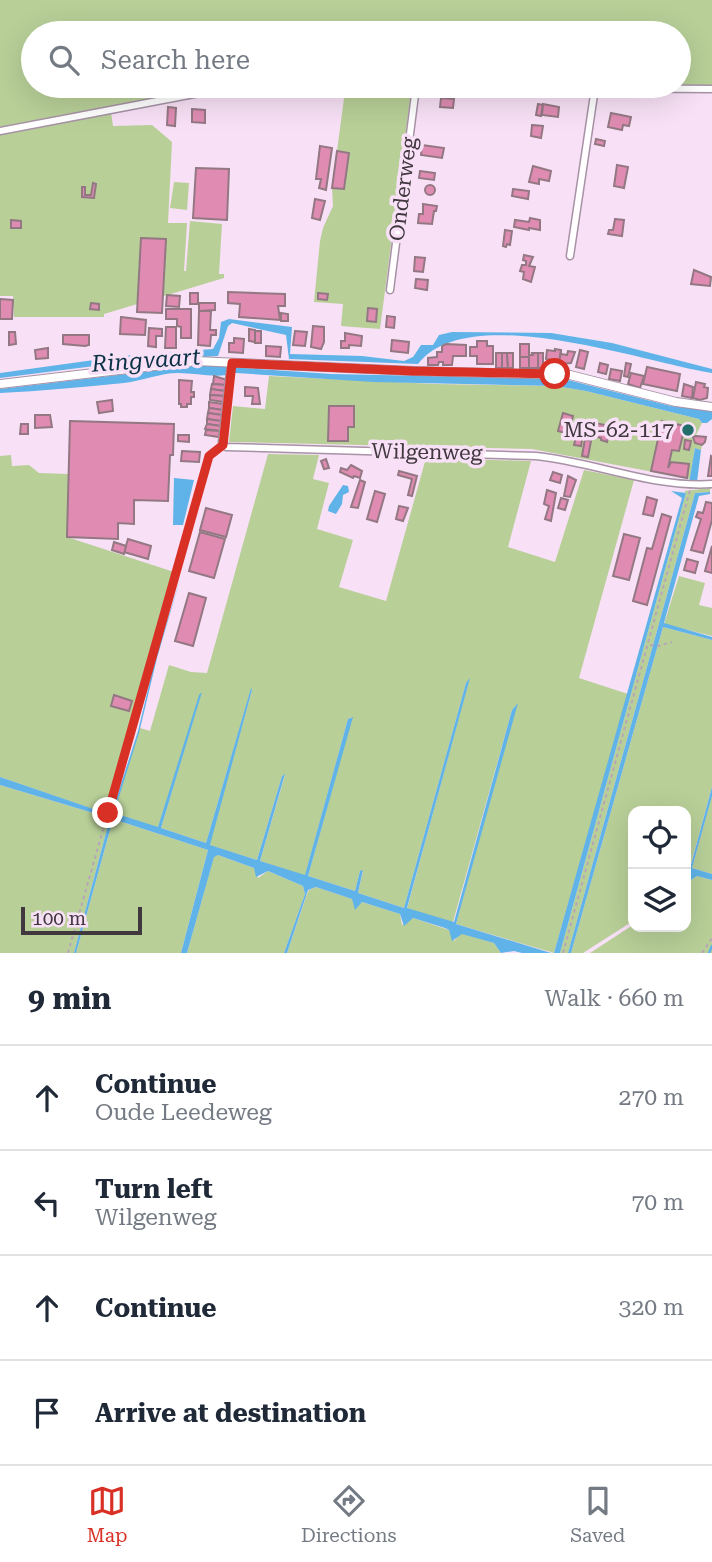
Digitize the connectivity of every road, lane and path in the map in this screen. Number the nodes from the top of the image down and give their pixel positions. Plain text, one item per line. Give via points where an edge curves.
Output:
1 (691, 89) edge
2 (712, 89) edge
3 (173, 98) edge
4 (415, 98) edge
5 (594, 98) edge
6 (0, 131) edge
7 (570, 256) dead end
8 (390, 290) dead end
9 (231, 365) junction
10 (0, 384) edge
11 (712, 407) edge
12 (223, 445) junction
13 (691, 485) junction
14 (712, 485) edge
15 (672, 642) dead end
16 (649, 644) junction
17 (712, 938) edge
18 (68, 953) edge
19 (563, 953) edge
20 (702, 953) edge

1 - 2 street
3 - 6 street
4 - 8 street, Onderweg
5 - 7 street
9 - 10 street via 166,363
9 - 11 street via 569,375
9 - 12 street
12 - 13 street, Wilgenweg via 536,456
12 - 18 path via 209,456
13 - 14 street, Wilgenweg
13 - 16 path
15 - 16 path
16 - 19 path
17 - 20 path

